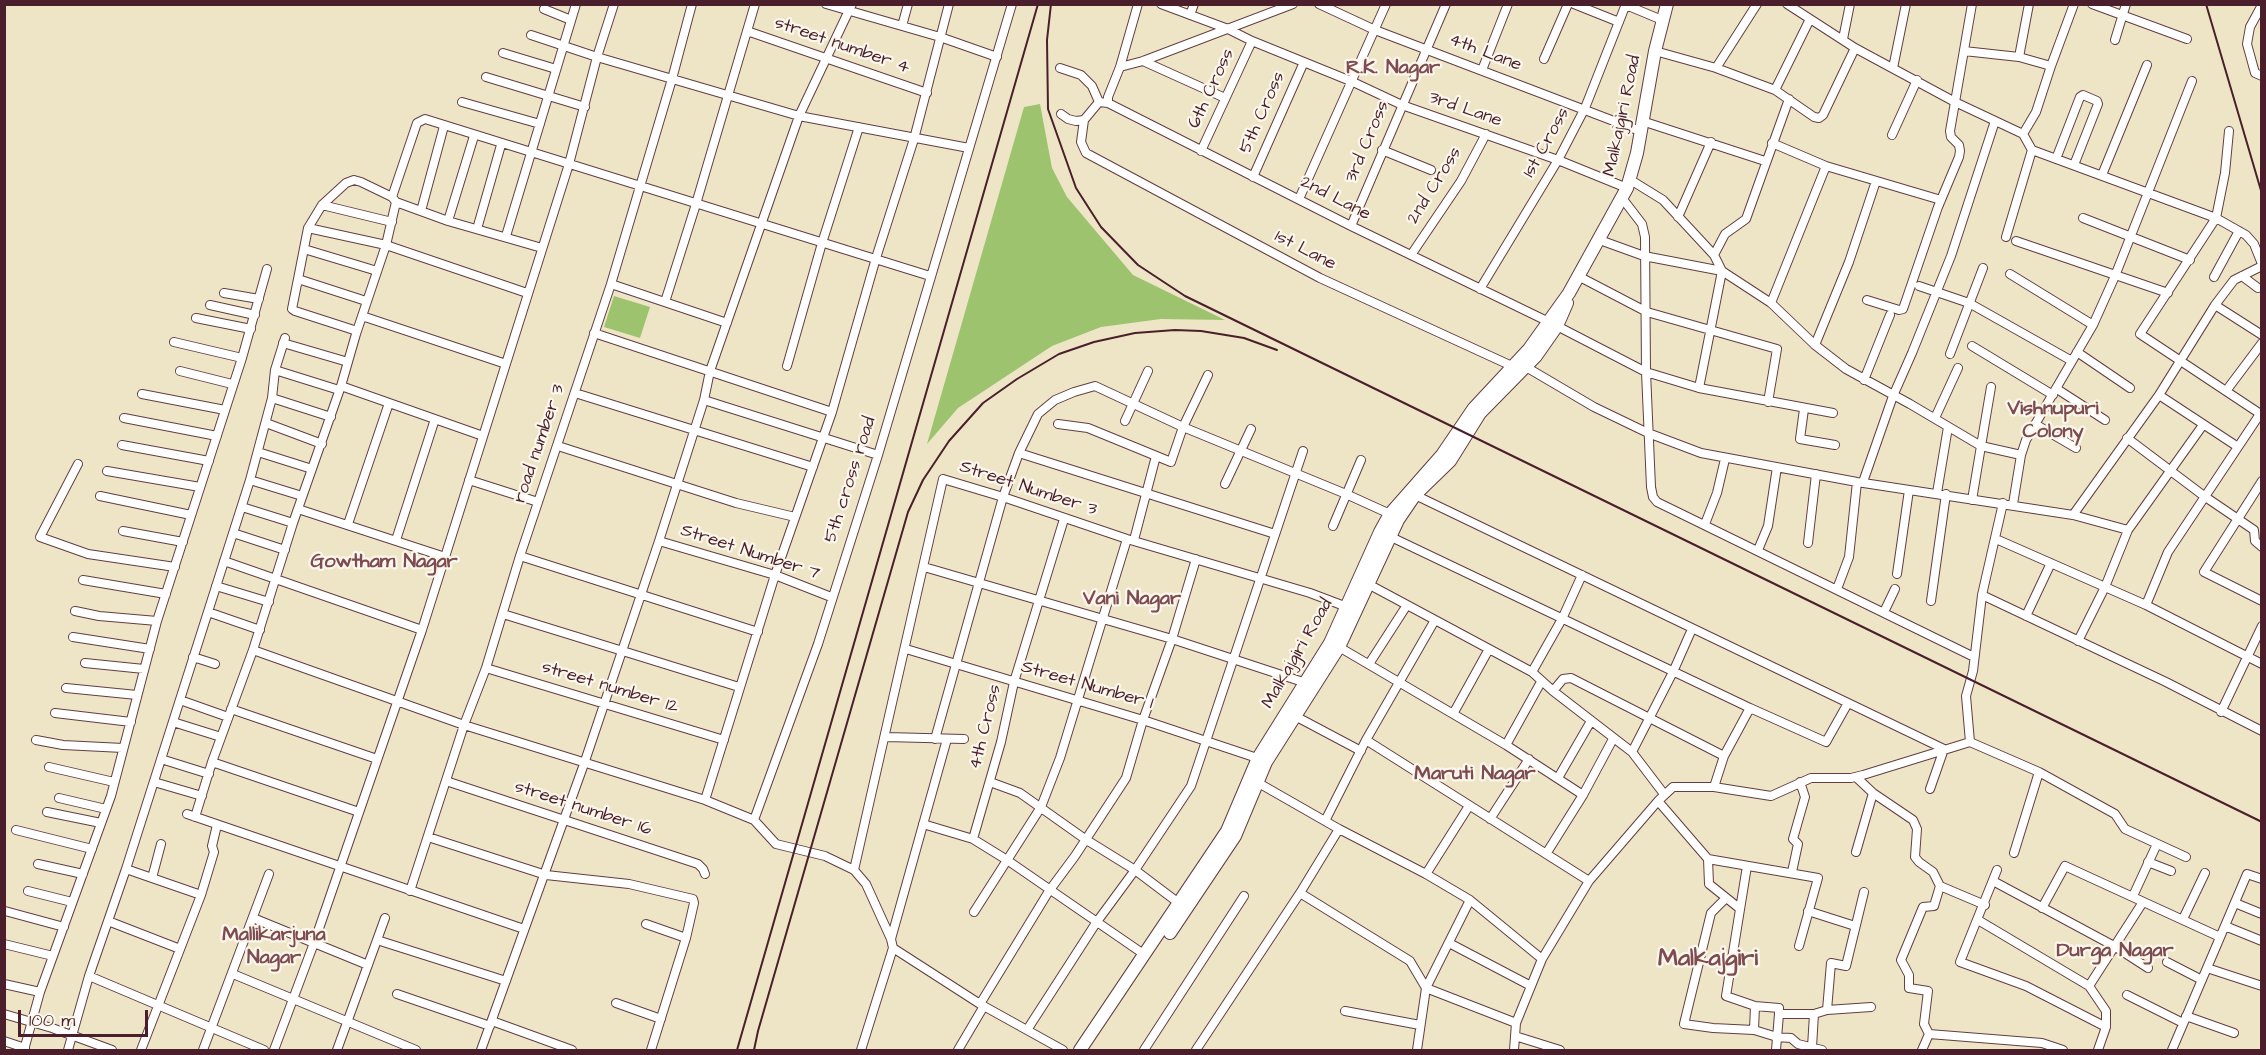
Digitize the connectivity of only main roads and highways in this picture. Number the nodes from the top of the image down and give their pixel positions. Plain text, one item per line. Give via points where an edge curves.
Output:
1 (1667, 4) edge
2 (1520, 367) junction
3 (1262, 760) junction
4 (1253, 780) junction
5 (1168, 929) junction
6 (1080, 1050) edge
7 (1090, 1050) edge

1 - 2 main road, Malkajgiri Road via 1637,153 1626,188 1553,324
2 - 3 main road, Malkajgiri Road via 1480,413 1450,460 1415,495 1389,536 1339,647
2 - 3 main road, Malkajgiri Road via 1474,408 1442,455 1390,514 1330,643
3 - 4 main road, Malkajgiri Road
4 - 5 main road, Malkajgiri Road
4 - 5 main road, Malkajgiri Road via 1235,836
5 - 6 main road, Malkajgiri Road via 1145,955
5 - 7 main road, Malkajgiri Road

